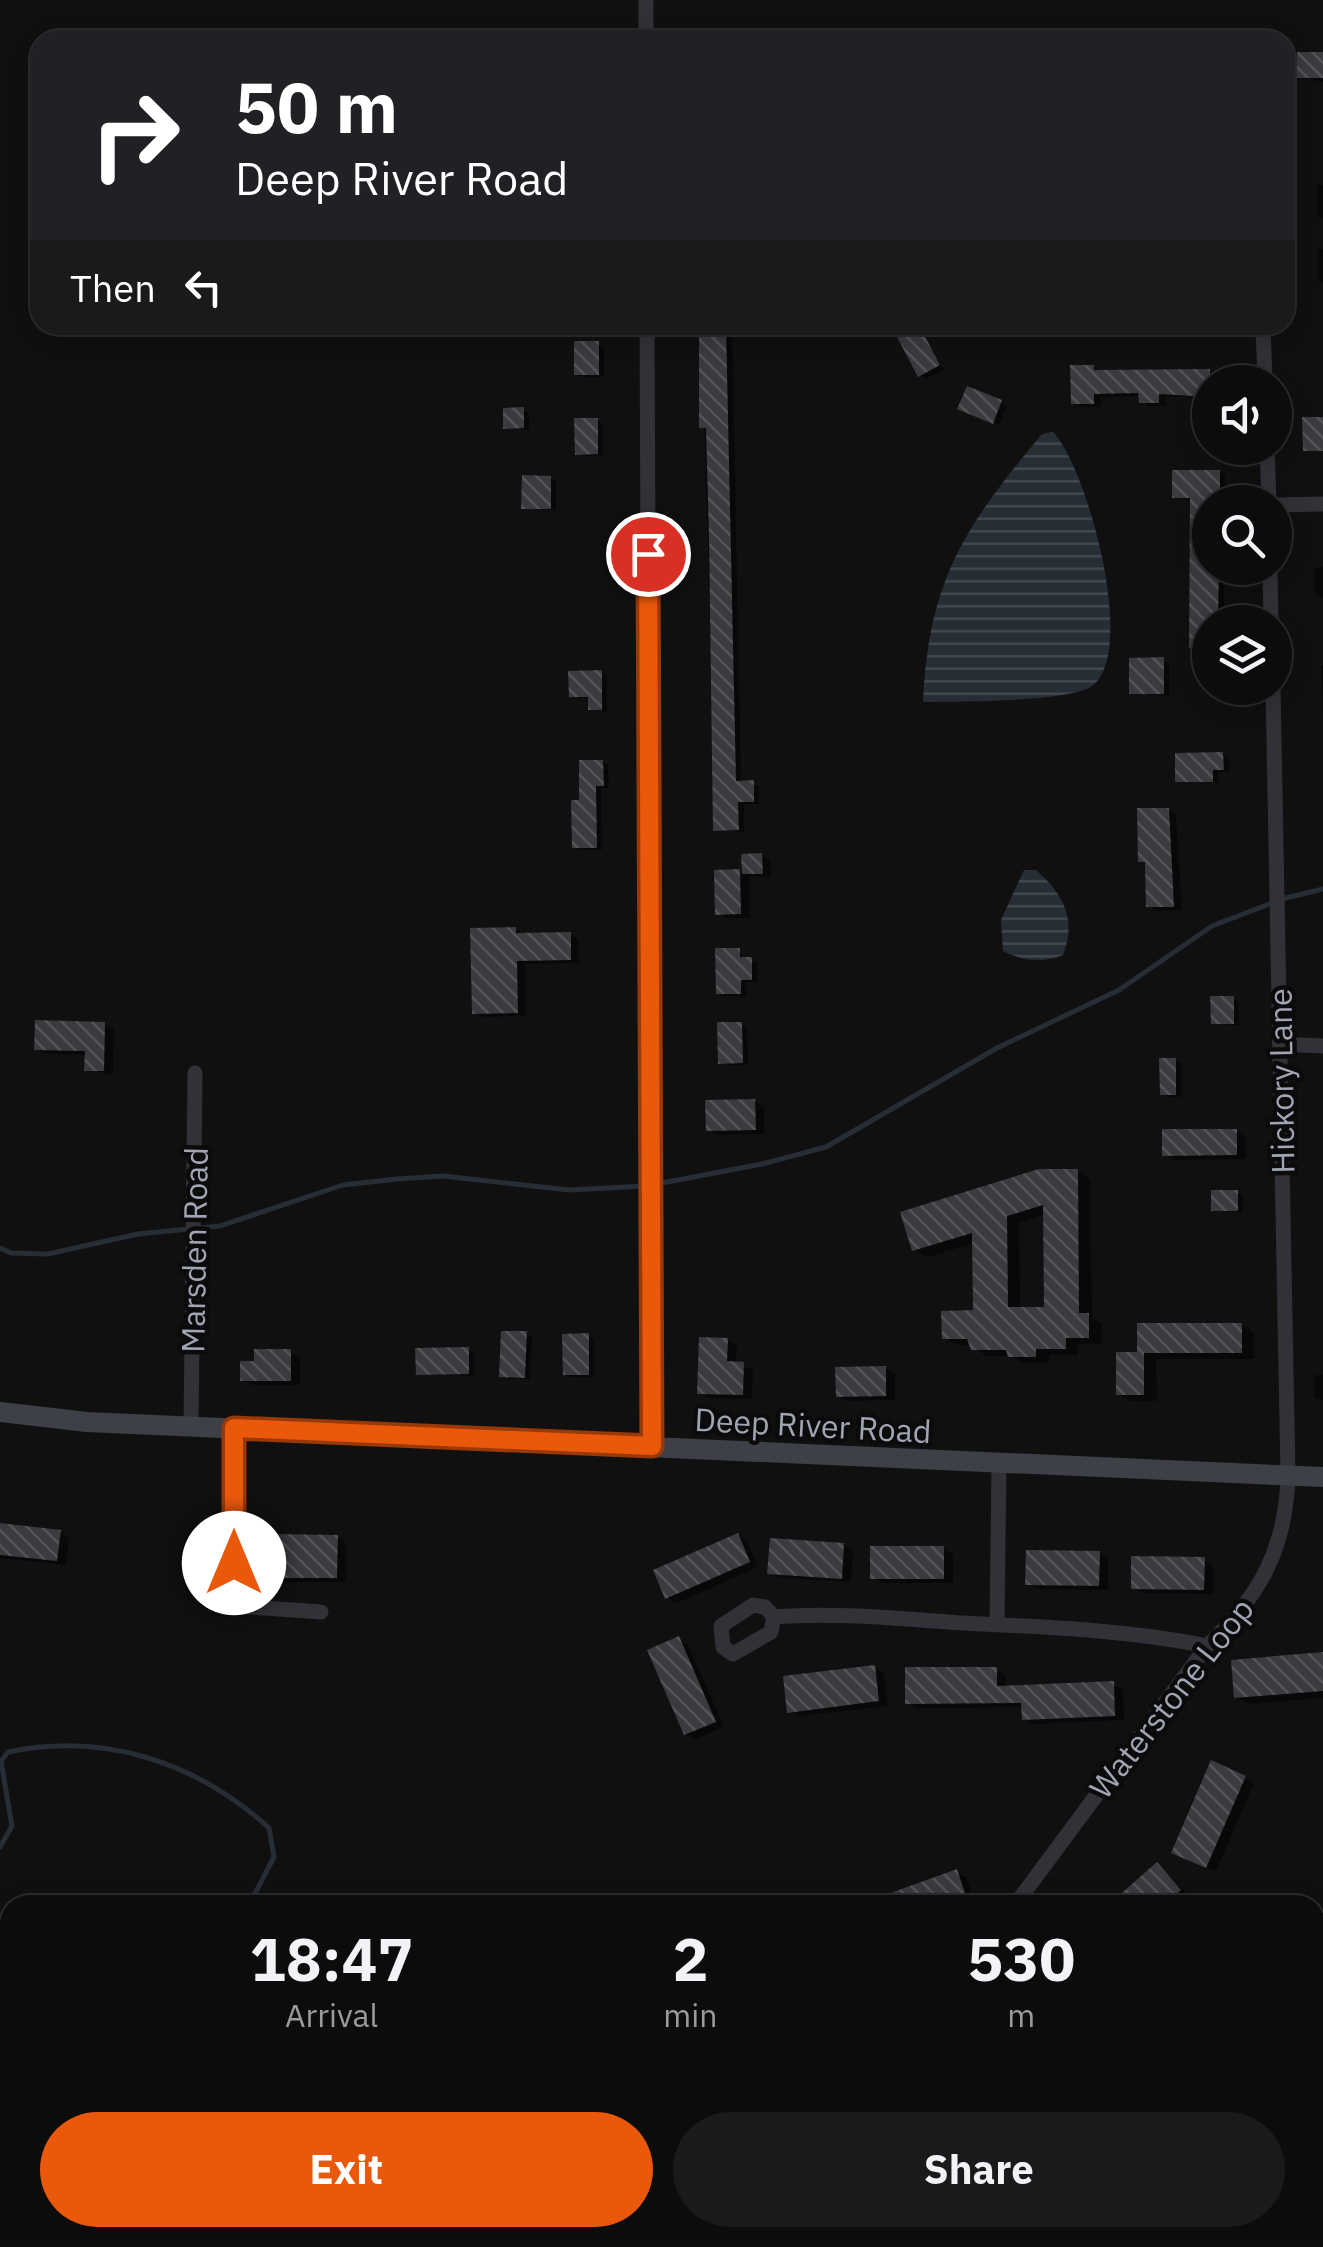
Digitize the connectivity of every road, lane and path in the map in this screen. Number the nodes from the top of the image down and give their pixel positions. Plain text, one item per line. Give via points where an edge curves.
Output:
1 (646, 0) edge
2 (646, 30) edge
3 (647, 335) edge
4 (1263, 335) edge
5 (1264, 365) edge
6 (1292, 504) edge
7 (1323, 504) edge
8 (1272, 705) edge
9 (1280, 1044) junction
10 (1323, 1046) edge
11 (195, 1073) dead end
12 (0, 1412) edge
13 (191, 1428) junction
14 (234, 1428) junction
15 (652, 1446) junction
16 (1000, 1464) junction
17 (1288, 1476) junction
18 (1323, 1477) edge
19 (320, 1612) dead end
20 (774, 1617) dead end
21 (996, 1624) junction
22 (1207, 1646) junction
23 (1022, 1895) edge

1 - 2 street
3 - 15 street
4 - 5 street
6 - 7 street
8 - 9 street, Hickory Lane
9 - 10 street
9 - 17 street, Hickory Lane
11 - 13 street, Marsden Road
12 - 13 street, Deep River Road
13 - 14 street, Deep River Road
14 - 15 street, Deep River Road
14 - 19 street via 235,1588 249,1607
15 - 16 street, Deep River Road
16 - 17 street, Deep River Road
16 - 21 street
17 - 18 street, Deep River Road
17 - 22 street, Waterstone Loop via 1276,1553 1240,1614
20 - 21 street
21 - 22 street
22 - 23 street, Waterstone Loop

